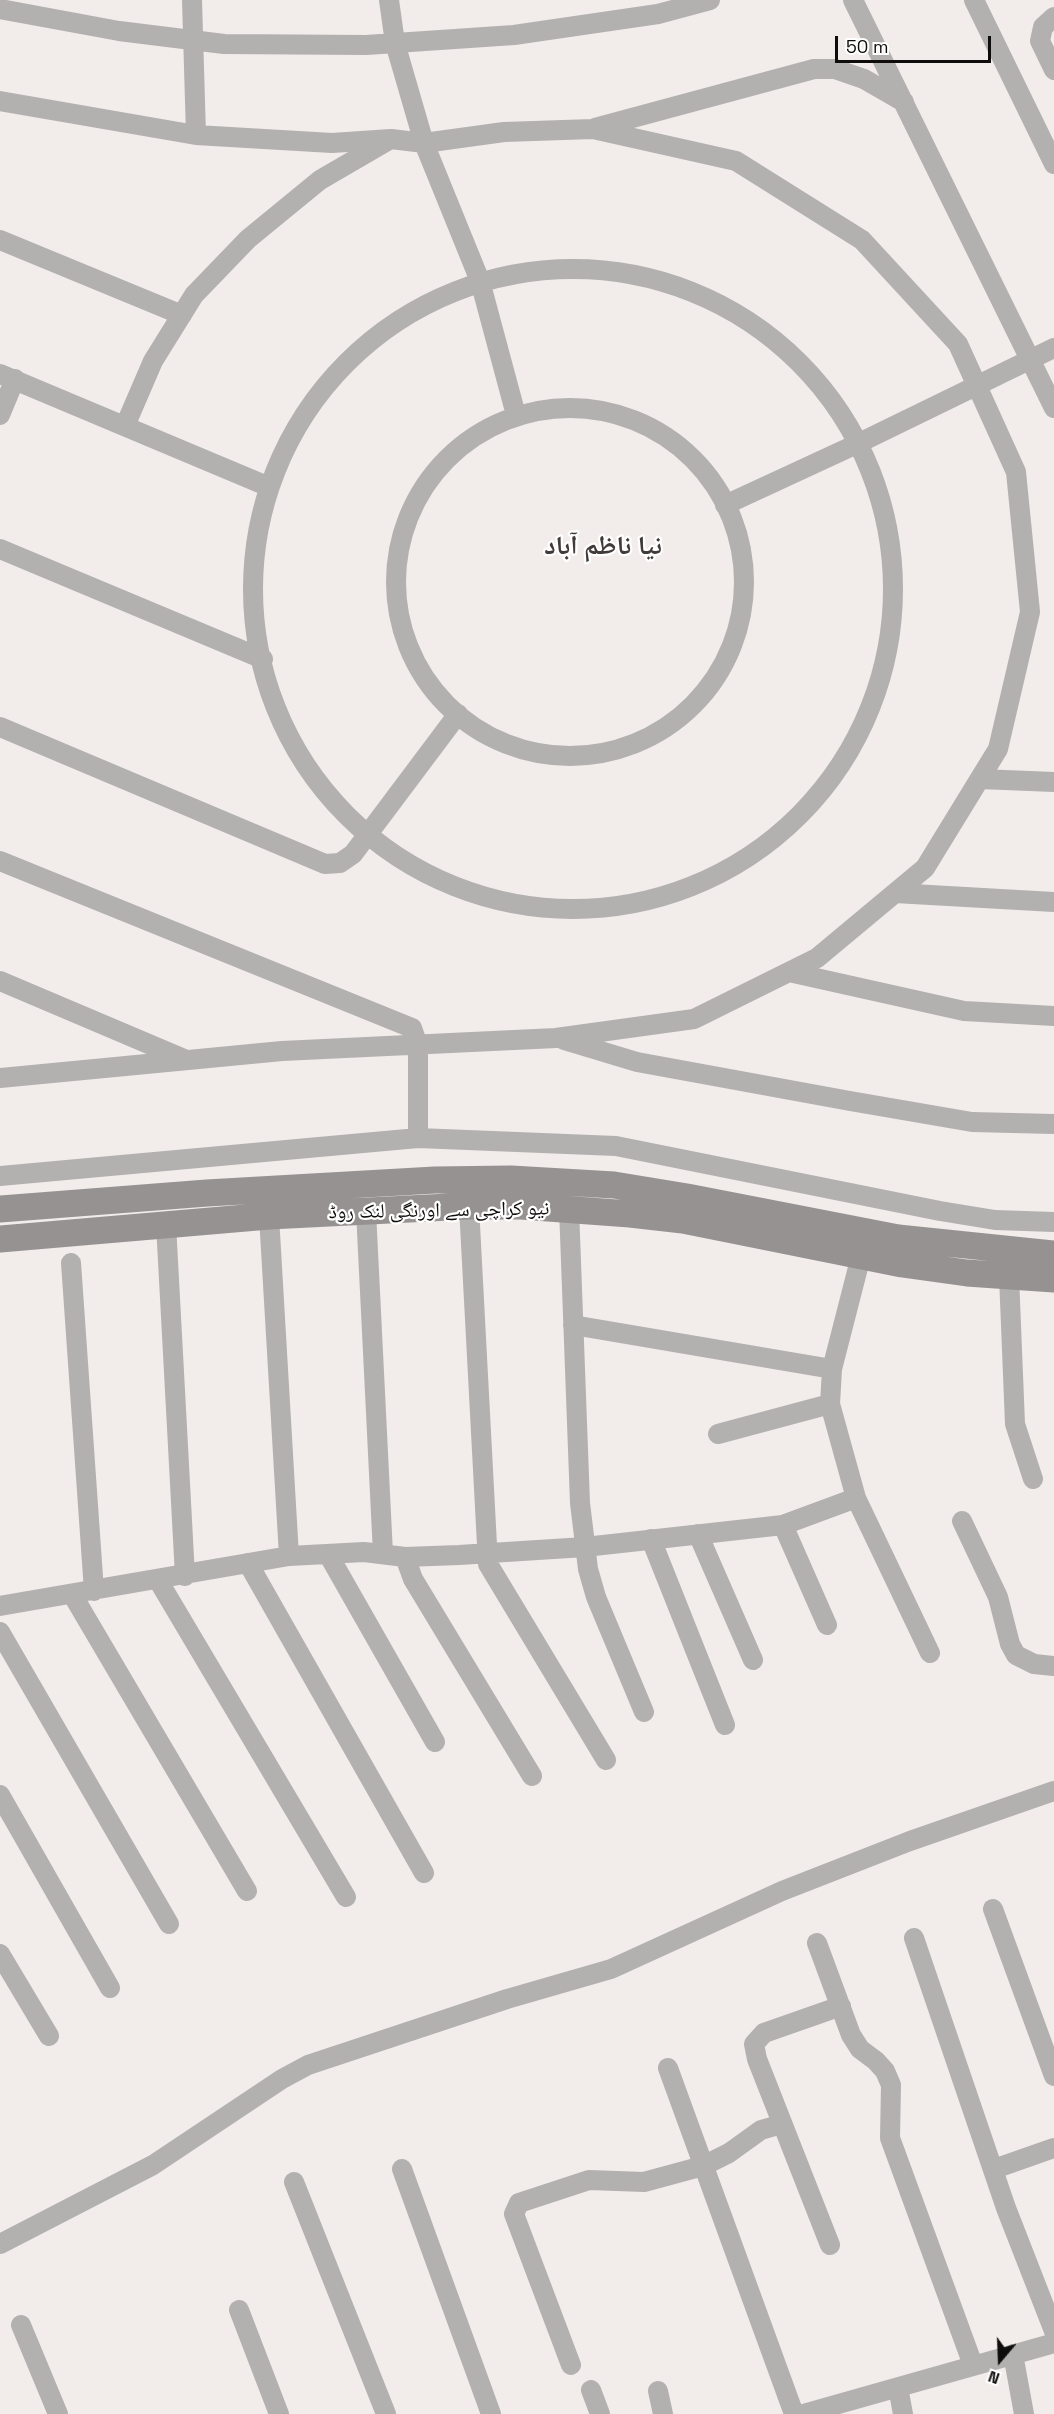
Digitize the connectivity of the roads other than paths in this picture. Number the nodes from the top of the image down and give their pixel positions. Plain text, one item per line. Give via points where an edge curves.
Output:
1 (192, 0) edge
2 (389, 0) edge
3 (710, 0) edge
4 (853, 0) edge
5 (974, 0) edge
6 (0, 9) edge
7 (1054, 17) edge
8 (194, 40) junction
9 (394, 43) junction
10 (1054, 70) edge
11 (0, 100) edge
12 (904, 102) junction
13 (592, 129) junction
14 (196, 135) junction
15 (391, 139) junction
16 (424, 143) junction
17 (1054, 164) edge
18 (0, 240) edge
19 (480, 281) junction
20 (182, 315) junction
21 (1054, 348) edge
22 (1032, 358) junction
23 (8, 376) edge
24 (976, 385) junction
25 (1054, 408) edge
26 (0, 415) edge
27 (516, 415) junction
28 (124, 426) junction
29 (859, 443) junction
30 (267, 486) junction
31 (725, 505) junction
32 (0, 549) edge
33 (263, 659) junction
34 (458, 714) junction
35 (0, 727) edge
36 (980, 779) junction
37 (1054, 782) edge
38 (369, 831) junction
39 (0, 861) edge
40 (895, 893) junction
41 (1054, 902) edge
42 (789, 972) junction
43 (0, 981) edge
44 (1054, 1016) edge
45 (556, 1038) junction
46 (418, 1045) junction
47 (187, 1060) junction
48 (0, 1078) edge
49 (1054, 1124) edge
50 (418, 1138) junction
51 (0, 1176) edge
52 (435, 1180) junction
53 (469, 1206) junction
54 (436, 1208) junction
55 (569, 1208) junction
56 (0, 1209) edge
57 (366, 1211) junction
58 (269, 1216) junction
59 (1054, 1222) edge
60 (166, 1224) junction
61 (0, 1239) edge
62 (1054, 1254) edge
63 (861, 1256) junction
64 (71, 1263) dead end
65 (1009, 1276) junction
66 (1054, 1279) edge
67 (573, 1325) junction
68 (832, 1369) junction
69 (830, 1404) junction
70 (718, 1434) dead end
71 (1033, 1479) dead end
72 (856, 1498) junction
73 (962, 1521) dead end
74 (783, 1525) junction
75 (698, 1534) junction
76 (651, 1539) junction
77 (585, 1547) junction
78 (485, 1553) junction
79 (328, 1554) junction
80 (383, 1554) junction
81 (289, 1556) junction
82 (405, 1557) junction
83 (248, 1563) junction
84 (185, 1576) junction
85 (158, 1580) junction
86 (94, 1591) junction
87 (72, 1594) junction
88 (0, 1606) edge
89 (827, 1625) dead end
90 (0, 1632) edge
91 (930, 1653) dead end
92 (753, 1660) dead end
93 (1054, 1666) edge
94 (644, 1712) dead end
95 (725, 1725) dead end
96 (435, 1742) dead end
97 (606, 1760) dead end
98 (532, 1776) dead end
99 (1054, 1791) edge
100 (0, 1795) edge
101 (424, 1873) dead end
102 (247, 1891) dead end
103 (346, 1897) dead end
104 (993, 1909) dead end
105 (169, 1924) dead end
106 (914, 1938) dead end
107 (818, 1943) dead end
108 (0, 1954) edge
109 (110, 1988) dead end
110 (840, 2006) junction
111 (49, 2036) dead end
112 (668, 2068) dead end
113 (1054, 2076) edge
114 (782, 2124) junction
115 (1054, 2148) edge
116 (704, 2166) junction
117 (402, 2169) dead end
118 (994, 2169) junction
119 (294, 2182) dead end
120 (0, 2244) edge
121 (830, 2245) dead end
122 (239, 2310) dead end
123 (21, 2325) dead end
124 (1054, 2331) edge
125 (1054, 2343) edge
126 (1013, 2354) junction
127 (571, 2365) dead end
128 (973, 2365) junction
129 (898, 2386) junction
130 (591, 2390) dead end
131 (658, 2391) dead end
132 (58, 2414) edge
133 (279, 2414) edge
134 (386, 2414) edge
135 (491, 2414) edge
136 (600, 2414) edge
137 (663, 2414) edge
138 (794, 2414) edge
139 (803, 2414) edge
140 (903, 2414) edge
141 (1024, 2414) edge

1 - 8 street
2 - 9 street
3 - 9 street via 658,14 514,35
4 - 12 street
5 - 17 street
6 - 8 street
7 - 10 street via 1043,27 1040,41
8 - 9 street via 224,44
8 - 14 street
9 - 16 street
11 - 14 street
12 - 13 street via 864,79 835,69 814,69
12 - 22 street
13 - 16 street via 504,132
13 - 24 street via 736,161 862,240 958,344
14 - 15 street via 332,143
15 - 16 street
15 - 20 street via 320,180 257,232 194,295
16 - 19 street
18 - 20 street
19 - 27 street
19 - 29 street via 498,276 602,268 703,294 790,351
19 - 30 street via 398,318 318,391
20 - 28 street via 153,361
21 - 22 street
22 - 24 street
22 - 25 street
23 - 26 street
23 - 28 street
24 - 29 street
24 - 36 street via 1016,472 1030,612 998,749
27 - 31 street via 572,407 629,417 679,445 718,489
27 - 34 street via 465,441 425,482 400,534 394,591 406,646 436,695
28 - 30 street
29 - 31 street
29 - 38 street via 891,531 893,634 862,733 802,817 717,878 617,908 509,904 407,864
30 - 33 street via 250,593
31 - 34 street via 741,542 745,600 730,657 697,704 650,739 594,756 535,754 481,733
32 - 33 street
33 - 38 street via 270,699 325,794
34 - 38 street
35 - 38 street via 325,864 340,863 353,854
36 - 37 street
36 - 40 street via 925,868
39 - 46 street via 399,1021 412,1028
40 - 41 street
40 - 42 street via 817,958
42 - 44 street via 964,1011
42 - 45 street via 694,1019
43 - 47 street
45 - 46 street
45 - 49 street via 637,1062 861,1103 972,1122
46 - 47 street
46 - 50 street
47 - 48 street
50 - 51 street
50 - 59 street via 616,1146 940,1211 995,1220
52 - 54 street
52 - 56 street, نیو کراچی سے اورنگی لنک روڈ
52 - 62 street, نیو کراچی سے اورنگی لنک روڈ via 511,1179 614,1185 898,1238
53 - 54 street, نیو کراچی سے اورنگی لنک روڈ
53 - 55 street, نیو کراچی سے اورنگی لنک روڈ
53 - 78 street
54 - 57 street, نیو کراچی سے اورنگی لنک روڈ
55 - 63 street, نیو کراچی سے اورنگی لنک روڈ via 683,1220
55 - 67 street
57 - 58 street, نیو کراچی سے اورنگی لنک روڈ
57 - 80 street
58 - 60 street, نیو کراچی سے اورنگی لنک روڈ
58 - 81 street
60 - 61 street, نیو کراچی سے اورنگی لنک روڈ
60 - 84 street
63 - 65 street, نیو کراچی سے اورنگی لنک روڈ
63 - 68 street
64 - 86 street
65 - 66 street, نیو کراچی سے اورنگی لنک روڈ
65 - 71 street via 1015,1424
67 - 68 street
67 - 77 street
68 - 69 street
69 - 70 street
69 - 72 street
72 - 74 street
72 - 91 street
73 - 93 street via 998,1597 1016,1655 1034,1664
74 - 75 street
74 - 89 street
75 - 76 street
75 - 92 street
76 - 77 street
76 - 95 street
77 - 78 street
77 - 94 street via 596,1597
78 - 82 street
78 - 97 street
79 - 80 street
79 - 81 street
79 - 96 street
80 - 82 street
81 - 83 street
82 - 98 street via 413,1579
83 - 84 street
83 - 101 street
84 - 85 street
85 - 86 street
85 - 103 street
86 - 87 street
87 - 88 street
87 - 102 street
90 - 105 street
99 - 120 street via 910,1841 782,1892 611,1969 308,2065 153,2165
100 - 109 street
104 - 113 street
106 - 118 street
107 - 110 street
108 - 111 street
110 - 114 street via 764,2033 754,2044
110 - 128 street via 860,2049 885,2071 891,2085 890,2138
112 - 116 street
114 - 116 street via 761,2130
114 - 121 street
115 - 118 street
116 - 127 street via 644,2182 589,2180 519,2203 513,2214
116 - 138 street
117 - 135 street
118 - 124 street
119 - 134 street
122 - 133 street
123 - 132 street
125 - 126 street
126 - 128 street
126 - 141 street
128 - 129 street
129 - 139 street
129 - 140 street
130 - 136 street
131 - 137 street

